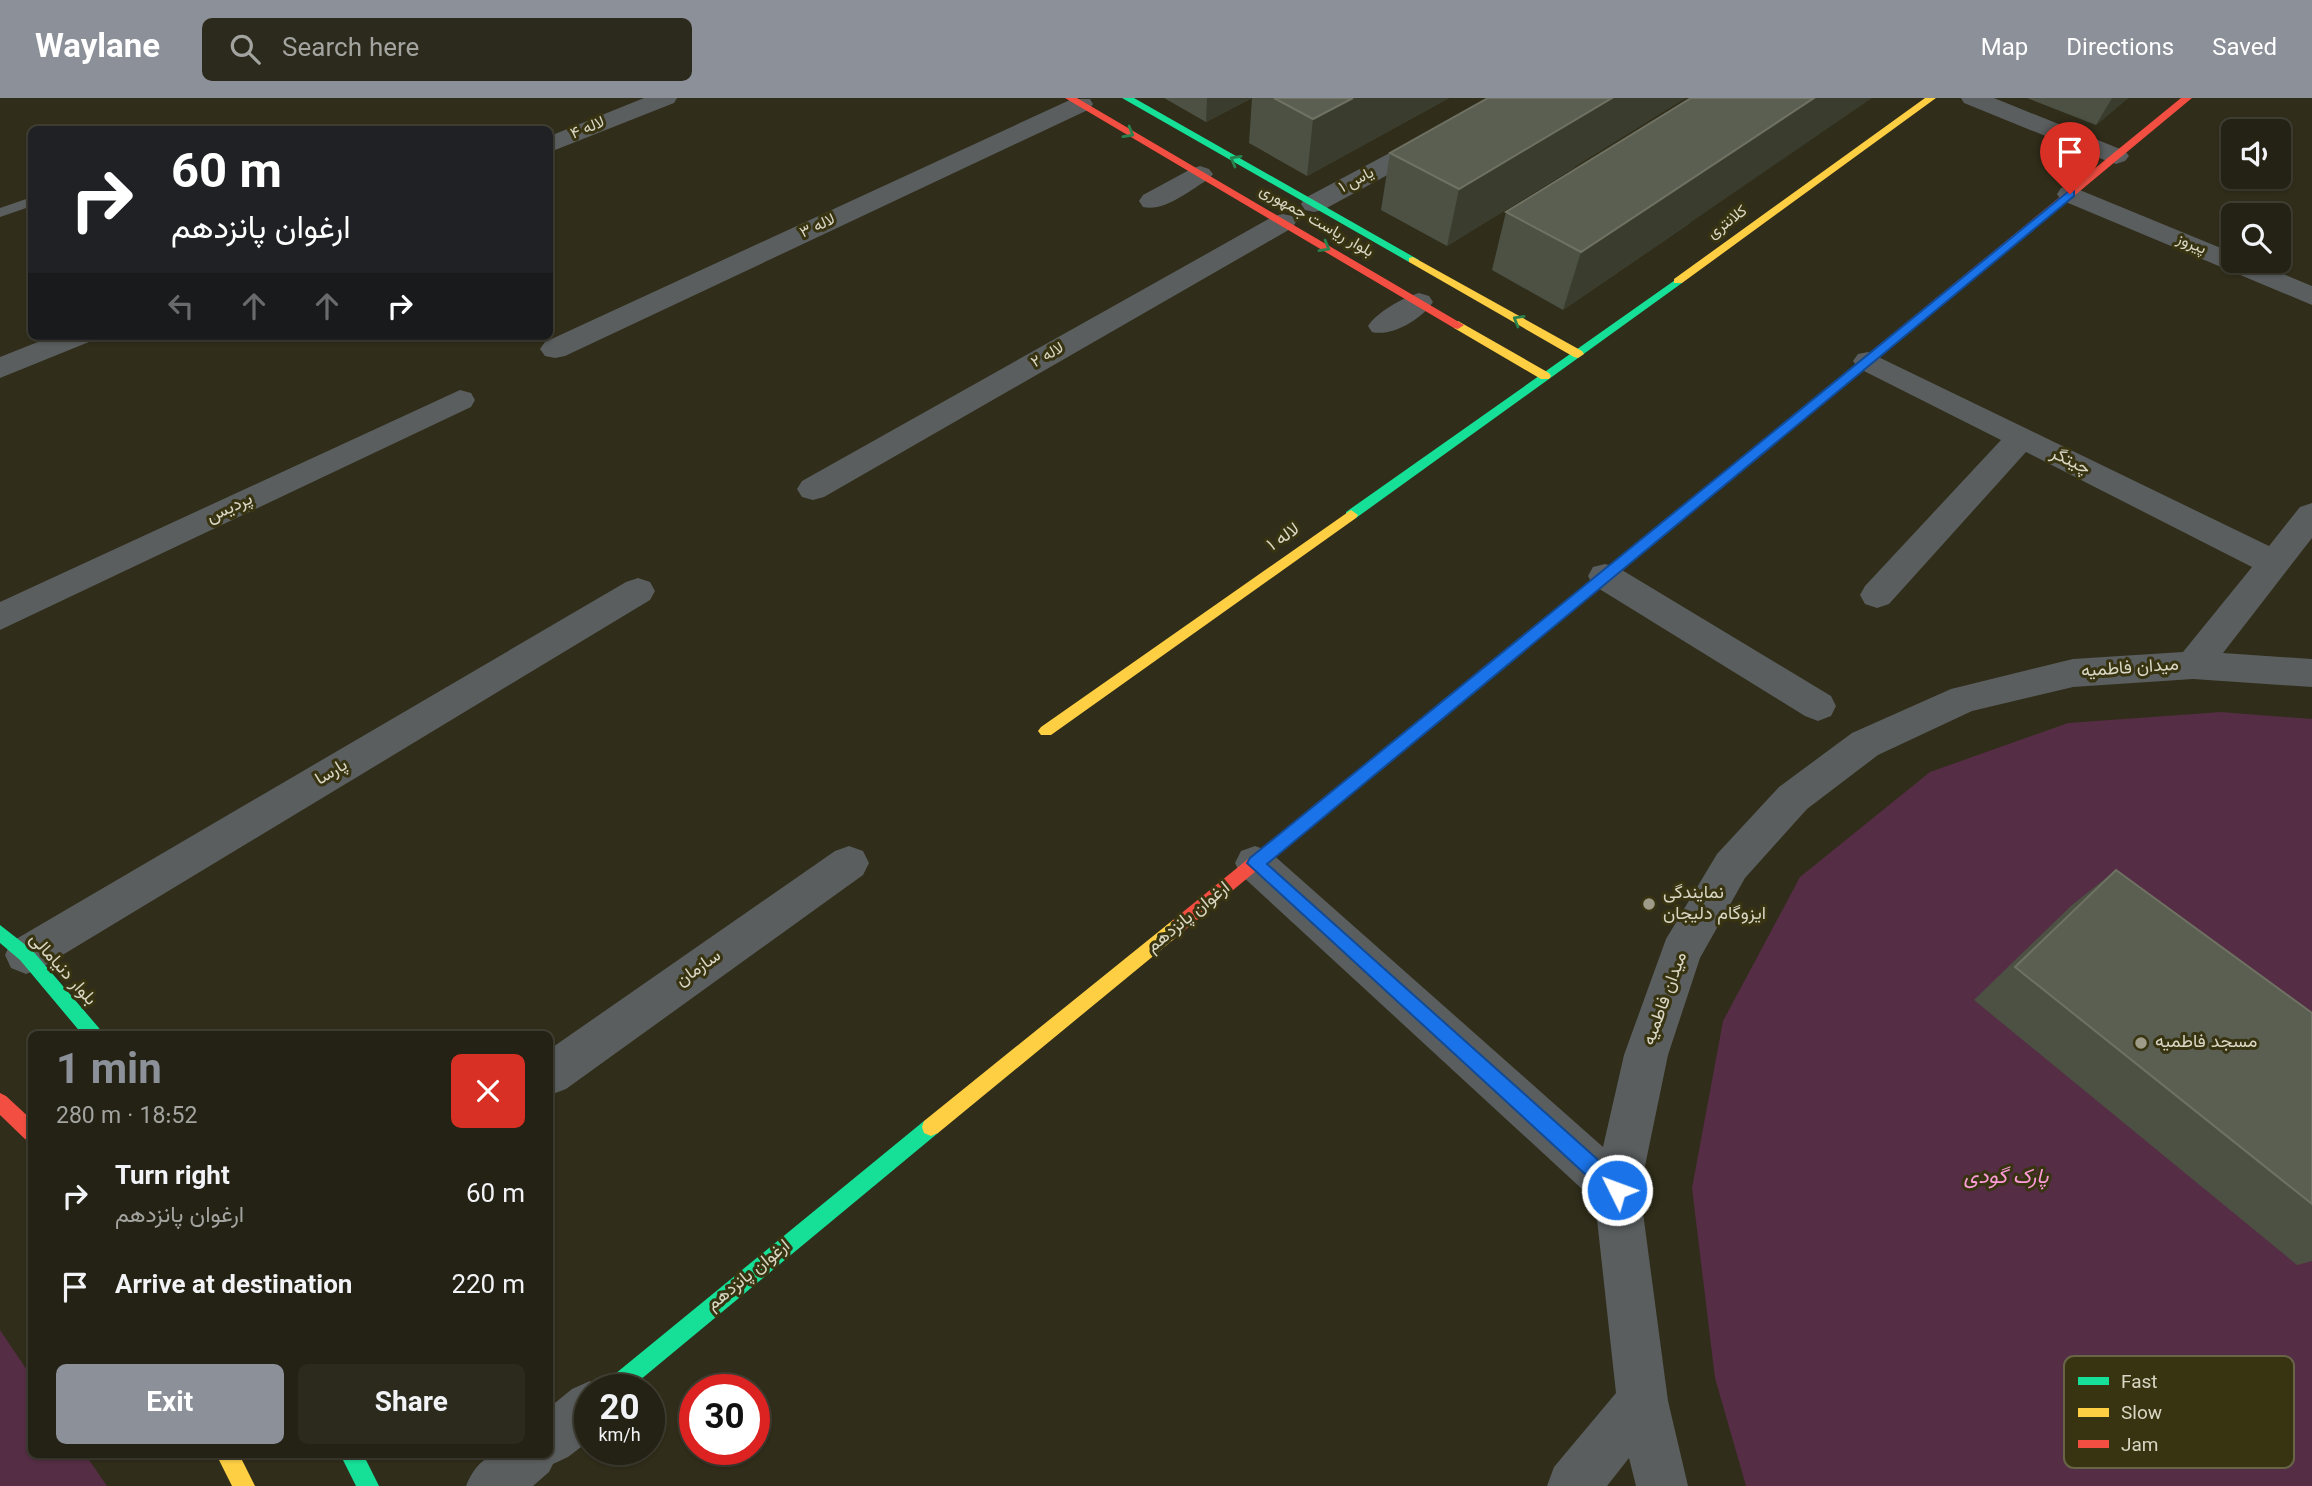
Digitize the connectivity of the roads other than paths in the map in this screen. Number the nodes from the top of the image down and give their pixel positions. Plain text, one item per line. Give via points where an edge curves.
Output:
1 (665, 98) edge
2 (1127, 98) edge
3 (1511, 98) edge
4 (1931, 98) edge
5 (1973, 98) edge
6 (2187, 98) edge
7 (1076, 101) edge
8 (553, 144) edge
9 (2116, 156) junction
10 (1200, 174) junction
11 (2070, 194) junction
12 (1152, 201) dead end
13 (28, 202) edge
14 (1314, 204) junction
15 (0, 213) edge
16 (1283, 222) junction
17 (2312, 296) edge
18 (1419, 302) junction
19 (1382, 326) dead end
20 (69, 340) edge
21 (555, 349) dead end
22 (1578, 354) junction
23 (1868, 360) junction
24 (0, 368) edge
25 (1545, 376) junction
26 (460, 400) dead end
27 (2021, 438) junction
28 (813, 489) dead end
29 (2312, 515) edge
30 (2274, 563) junction
31 (1605, 576) junction
32 (638, 591) dead end
33 (1877, 595) dead end
34 (0, 617) edge
35 (2193, 664) junction
36 (2312, 673) edge
37 (1818, 706) dead end
38 (1046, 731) dead end
39 (849, 863) dead end
40 (1255, 863) junction
41 (13, 944) edge
42 (90, 1031) edge
43 (553, 1072) edge
44 (0, 1102) edge
45 (28, 1129) edge
46 (1617, 1190) junction
47 (631, 1374) edge
48 (1642, 1401) junction
49 (574, 1419) edge
50 (553, 1437) edge
51 (229, 1458) edge
52 (353, 1458) edge
53 (526, 1458) edge
54 (244, 1486) edge
55 (368, 1486) edge
56 (492, 1486) edge
57 (1573, 1486) edge
58 (1662, 1486) edge

1 - 8 street, لاله ۴
14 -> 2 street, بلوار ریاست جمهوری
3 - 14 street, یاس ۱
4 - 22 street, کلانتری
5 - 9 street
6 - 9 street, ارغوان پانزدهم
7 -> 10 street, بلوار ریاست جمهوری
7 - 21 street, لاله ۳
9 - 11 street, ارغوان پانزدهم
10 - 12 street
10 - 16 street, بلوار ریاست جمهوری
11 - 17 street, پیروز
11 - 23 street, ارغوان پانزدهم
13 - 15 lane
22 -> 14 street, بلوار ریاست جمهوری
16 -> 18 street, بلوار ریاست جمهوری
16 - 28 street, لاله ۲
18 - 19 street
18 - 25 street, بلوار ریاست جمهوری
20 - 24 street
22 - 25 street, کلانتری
23 - 27 street, چیتگر
23 - 31 street, ارغوان پانزدهم
25 - 38 street, لاله ۱
26 - 34 street, پردیس
27 - 30 street, چیتگر
27 - 33 street
29 - 30 street
30 - 35 street
31 - 37 street
31 - 40 street, ارغوان پانزدهم
32 - 41 street, پارسا
35 - 36 street, میدان فاطمیه
35 - 46 street, میدان فاطمیه via 2073,673 1964,699 1866,744 1793,798 1731,866 1681,952 1646,1055
39 - 43 street, سازمان
40 - 46 street
40 - 47 street, ارغوان پانزدهم
41 - 42 street, بلوار دنیامالی
44 - 45 street
46 - 48 street, میدان فاطمیه
48 - 57 street
48 - 58 street, میدان فاطمیه
49 - 50 street
51 - 54 street
52 - 55 street
53 - 56 street

